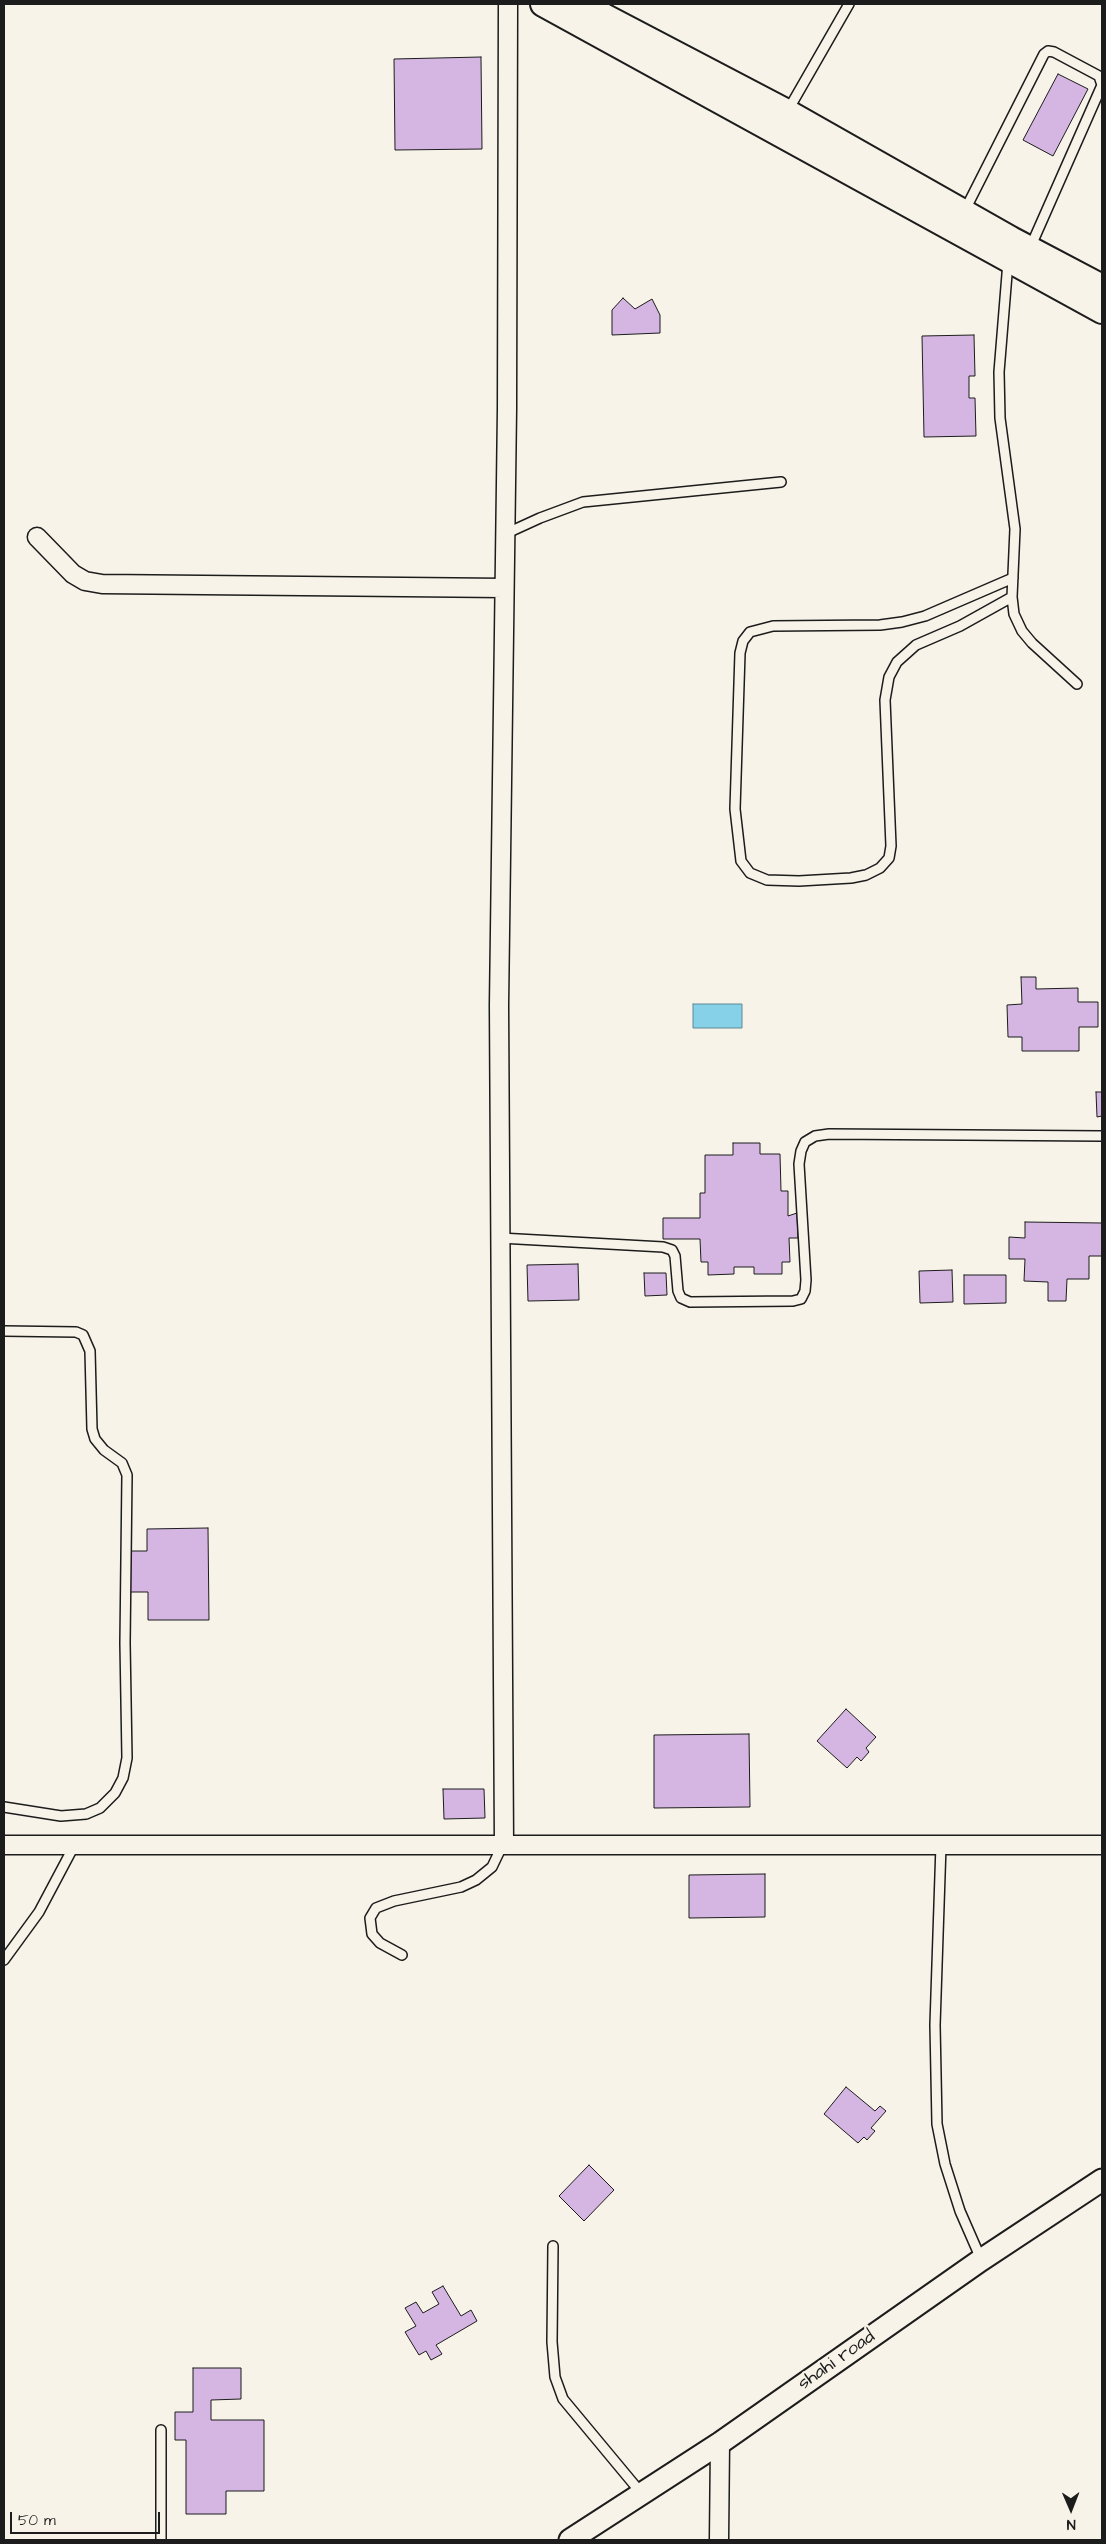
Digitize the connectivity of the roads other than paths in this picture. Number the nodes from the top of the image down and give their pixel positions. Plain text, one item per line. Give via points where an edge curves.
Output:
1 (508, 4) edge
2 (543, 4) edge
3 (581, 4) edge
4 (849, 4) edge
5 (787, 112) junction
6 (960, 222) junction
7 (1018, 254) junction
8 (1102, 287) edge
9 (1102, 311) edge
10 (781, 482) dead end
11 (505, 534) junction
12 (37, 537) dead end
13 (1013, 578) junction
14 (504, 588) junction
15 (1012, 597) junction
16 (1077, 684) dead end
17 (1102, 1136) edge
18 (500, 1238) junction
19 (4, 1331) edge
20 (4, 1807) edge
21 (504, 1844) junction
22 (4, 1845) edge
23 (941, 1845) junction
24 (1102, 1845) edge
25 (74, 1846) junction
26 (402, 1955) dead end
27 (4, 1960) edge
28 (1102, 2180) edge
29 (553, 2246) dead end
30 (981, 2260) junction
31 (160, 2430) dead end
32 (720, 2443) junction
33 (642, 2494) junction
34 (161, 2540) edge
35 (570, 2540) edge
36 (719, 2540) edge

1 - 11 street
2 - 6 main road
3 - 5 main road
4 - 5 lane
5 - 6 main road
6 - 7 main road
6 - 7 lane via 1044,54 1054,52 1099,76 1102,85
7 - 8 main road
7 - 9 main road
7 - 13 lane via 1000,390 1000,418 1015,529
10 - 11 lane via 584,502
11 - 14 street
12 - 14 street via 73,574 85,581 102,584
13 - 15 lane
13 - 15 lane via 902,622 773,626 750,632 743,641 740,654 735,809 741,861 750,872 767,880 799,881 851,878 880,868 889,858 892,846 885,700 889,677 897,662 916,645 960,626
14 - 18 street via 500,812
15 - 16 lane via 1014,614 1022,631
17 - 18 lane via 815,1136 805,1142 799,1164 806,1280 801,1299 793,1301 690,1302 678,1291 675,1256 672,1250 663,1247
18 - 21 street
19 - 20 lane via 76,1332 84,1335 90,1351 95,1439 122,1463 127,1475 125,1643 128,1758 115,1793 100,1808 86,1814 61,1816
21 - 23 street
21 - 25 street
21 - 26 lane via 492,1867 476,1880 461,1887 394,1900 376,1908 370,1918 372,1934 380,1943
22 - 25 street
23 - 24 street
23 - 30 lane via 935,2025 937,2124 960,2211
25 - 27 lane via 39,1912
28 - 30 street, shahi road
29 - 33 lane via 555,2377 563,2399
30 - 32 street, shahi road
31 - 34 lane
32 - 33 street, shahi road
32 - 36 street
33 - 35 street, shahi road

